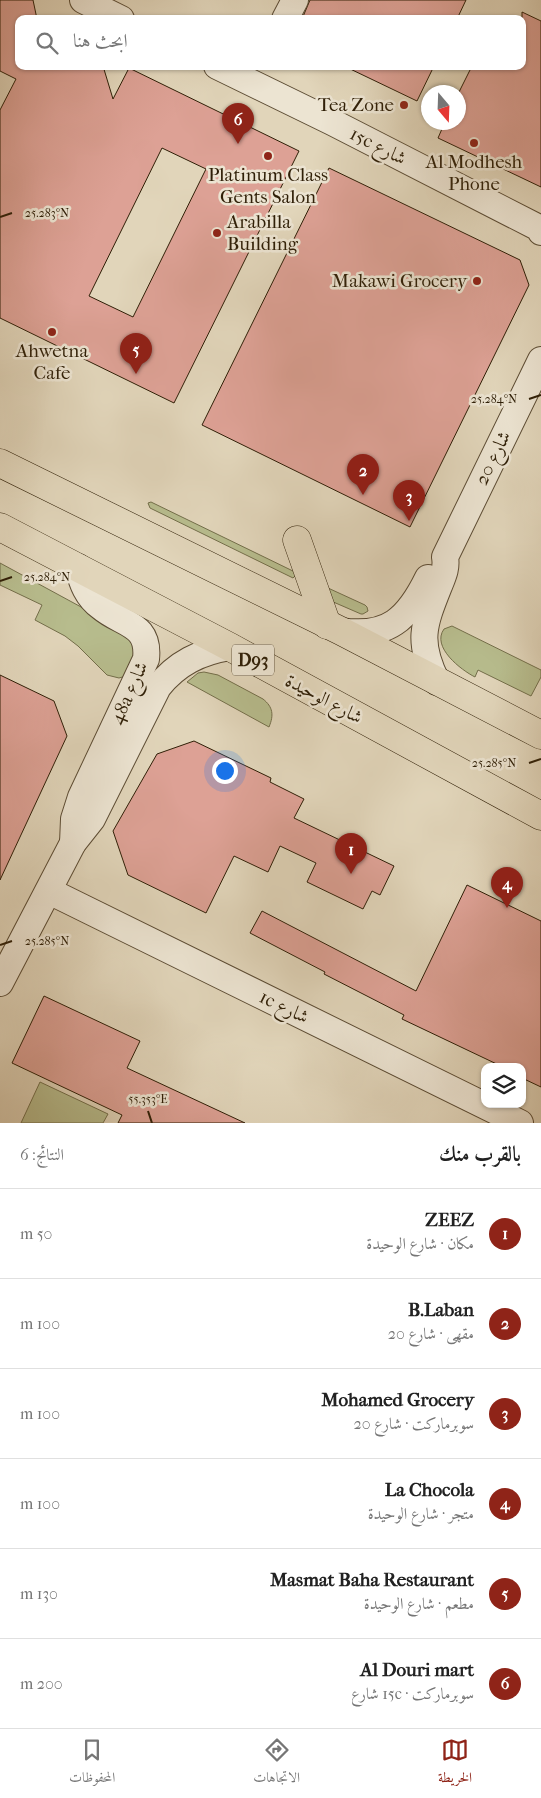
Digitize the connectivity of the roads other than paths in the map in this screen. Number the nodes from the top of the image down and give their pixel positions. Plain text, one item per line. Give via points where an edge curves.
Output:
1 (83, 0) edge
2 (295, 0) edge
3 (113, 15) edge
4 (288, 15) edge
5 (235, 70) edge
6 (258, 75) edge
7 (540, 229) edge
8 (541, 360) edge
9 (0, 463) edge
10 (0, 527) edge
11 (297, 540) dead end
12 (445, 557) junction
13 (78, 567) junction
14 (334, 628) junction
15 (230, 647) junction
16 (436, 682) junction
17 (541, 735) edge
18 (541, 816) edge
19 (73, 843) junction
20 (48, 891) junction
21 (0, 984) edge
22 (520, 1123) edge

1 - 3 street
2 - 4 street
5 - 6 street, 15c شارع
6 - 7 street, 15c شارع via 332,122
8 - 12 street, شارع 20
9 - 14 main road
10 - 13 main road, شارع الوحيدة / D93
11 - 14 main road
12 - 14 street, شارع 20 via 435,563 414,605 389,626 357,634
12 - 16 street, شارع 20 via 444,573 424,626 428,664
13 - 15 main road, شارع الوحيدة / D93
13 - 19 street, 48a شارع via 90,597 102,608 135,626 142,633 147,650 146,659 81,797 74,819
14 - 16 main road
15 - 18 main road, شارع الوحيدة / D93
15 - 19 street, 48a شارع via 195,656 166,677 92,819
16 - 17 main road
19 - 20 street, 48a شارع
20 - 21 street, 48a شارع
20 - 22 street, 1c شارع

